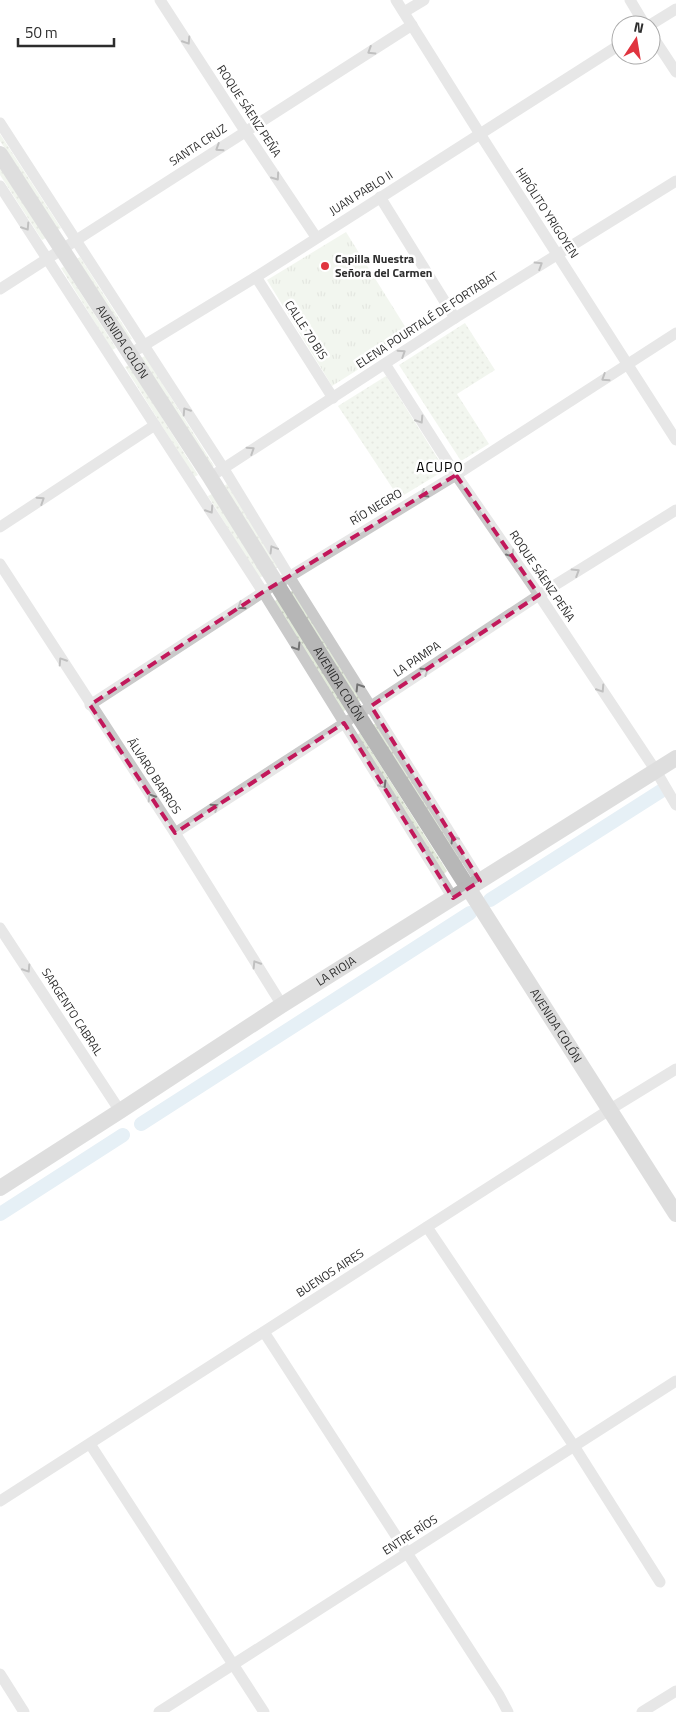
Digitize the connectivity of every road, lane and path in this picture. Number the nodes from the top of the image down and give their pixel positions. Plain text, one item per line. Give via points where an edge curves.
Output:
1 (160, 0) edge
2 (396, 0) edge
3 (424, 0) edge
4 (630, 0) edge
5 (676, 9) edge
6 (404, 12) junction
7 (639, 15) edge
8 (661, 18) edge
9 (412, 25) junction
10 (661, 49) edge
11 (611, 50) edge
12 (676, 72) edge
13 (0, 123) edge
14 (245, 131) junction
15 (480, 134) junction
16 (0, 154) edge
17 (676, 180) edge
18 (0, 186) edge
19 (380, 198) junction
20 (316, 237) junction
21 (76, 240) junction
22 (62, 249) junction
23 (557, 254) junction
24 (47, 259) junction
25 (256, 277) junction
26 (0, 289) edge
27 (455, 318) junction
28 (676, 333) edge
29 (144, 346) junction
30 (130, 355) junction
31 (115, 364) junction
32 (385, 364) junction
33 (628, 364) junction
34 (333, 398) junction
35 (155, 426) junction
36 (676, 440) edge
37 (217, 473) junction
38 (456, 475) junction
39 (195, 486) junction
40 (676, 510) edge
41 (0, 526) edge
42 (0, 564) edge
43 (276, 584) junction
44 (539, 595) junction
45 (90, 705) junction
46 (358, 715) junction
47 (676, 758) edge
48 (656, 771) junction
49 (676, 805) edge
50 (175, 833) junction
51 (474, 884) junction
52 (453, 898) junction
53 (0, 928) edge
54 (282, 1005) junction
55 (676, 1069) edge
56 (609, 1110) junction
57 (120, 1112) junction
58 (0, 1188) edge
59 (676, 1214) edge
60 (427, 1227) junction
61 (264, 1332) junction
62 (676, 1381) edge
63 (90, 1444) junction
64 (574, 1446) junction
65 (0, 1502) edge
66 (407, 1553) junction
67 (660, 1582) dead end
68 (234, 1664) junction
69 (0, 1674) edge
70 (676, 1691) edge
71 (24, 1712) edge
72 (160, 1712) edge
73 (264, 1712) edge
74 (508, 1712) edge
75 (642, 1712) edge

1 -> 14 street, ROQUE SÁENZ PEÑA
2 - 6 street, HIPÓLITO YRIGOYEN
3 - 6 street
4 - 7 street
5 - 8 street
6 - 9 street, HIPÓLITO YRIGOYEN
9 -> 14 street, SANTA CRUZ
9 - 15 street, HIPÓLITO YRIGOYEN
10 - 12 street
11 - 15 street, JUAN PABLO II
13 - 21 street, AVENIDA COLÓN
14 -> 20 street, ROQUE SÁENZ PEÑA
14 -> 21 street, SANTA CRUZ
15 - 19 street, JUAN PABLO II
15 - 23 street, HIPÓLITO YRIGOYEN
16 - 22 main road, AVENIDA COLÓN
17 - 23 street, ELENA POURTALÉ DE FORTABAT
18 -> 24 street, AVENIDA COLÓN
19 - 20 street, JUAN PABLO II
19 - 27 street
20 - 25 street, JUAN PABLO II
21 - 22 street, SANTA CRUZ
21 - 29 street, AVENIDA COLÓN
22 - 24 street, SANTA CRUZ
22 - 30 main road, AVENIDA COLÓN
27 -> 23 street, ELENA POURTALÉ DE FORTABAT
23 - 33 street, HIPÓLITO YRIGOYEN
24 - 26 street, SANTA CRUZ
24 - 31 street, AVENIDA COLÓN
25 - 29 street, JUAN PABLO II
25 - 34 street, CALLE 70 BIS
32 -> 27 street, ELENA POURTALÉ DE FORTABAT
28 - 33 street, RÍO NEGRO
29 - 30 street, JUAN PABLO II
37 -> 29 street, AVENIDA COLÓN
30 - 31 street, JUAN PABLO II
30 - 37 main road, AVENIDA COLÓN
31 - 35 street, AVENIDA COLÓN
32 - 34 street, ELENA POURTALÉ DE FORTABAT
32 -> 38 street, ROQUE SÁENZ PEÑA
33 - 36 street, HIPÓLITO YRIGOYEN
33 -> 38 street, RÍO NEGRO
37 -> 34 street, ELENA POURTALÉ DE FORTABAT
35 - 39 street, AVENIDA COLÓN
41 -> 35 street
37 - 39 street, ELENA POURTALÉ DE FORTABAT
37 - 43 main road, AVENIDA COLÓN
38 -> 43 street, RÍO NEGRO
38 -> 44 street, ROQUE SÁENZ PEÑA
39 -> 43 street, AVENIDA COLÓN
44 -> 40 street, LA PAMPA
45 -> 42 street, ÁLVARO BARROS
43 -> 45 street, RÍO NEGRO
43 - 46 main road, AVENIDA COLÓN
46 -> 44 street, LA PAMPA
44 -> 48 street, ROQUE SÁENZ PEÑA
50 -> 45 street, ÁLVARO BARROS
50 -> 46 street, LA PAMPA
46 - 51 main road, AVENIDA COLÓN
46 -> 52 street, AVENIDA COLÓN
47 - 48 main road, LA RIOJA
48 - 49 street, ROQUE SÁENZ PEÑA
48 - 51 main road, LA RIOJA
54 -> 50 street, ÁLVARO BARROS
51 - 52 main road, LA RIOJA
51 - 56 main road, AVENIDA COLÓN
52 - 54 main road, LA RIOJA
53 -> 57 street, SARGENTO CABRAL
54 - 57 main road, LA RIOJA
55 - 56 street, BUENOS AIRES
56 - 59 main road, AVENIDA COLÓN
56 - 60 street, BUENOS AIRES
57 - 58 main road, LA RIOJA
60 - 61 street, BUENOS AIRES
60 - 64 street
61 - 63 street, BUENOS AIRES
61 - 66 street
62 - 64 street, ENTRE RÍOS
63 - 65 street, BUENOS AIRES
63 - 68 street
64 - 66 street, ENTRE RÍOS
64 - 67 street
66 - 68 street, ENTRE RÍOS
66 - 74 street
68 - 72 street, ENTRE RÍOS
68 - 73 street
69 - 71 street
70 - 75 street

